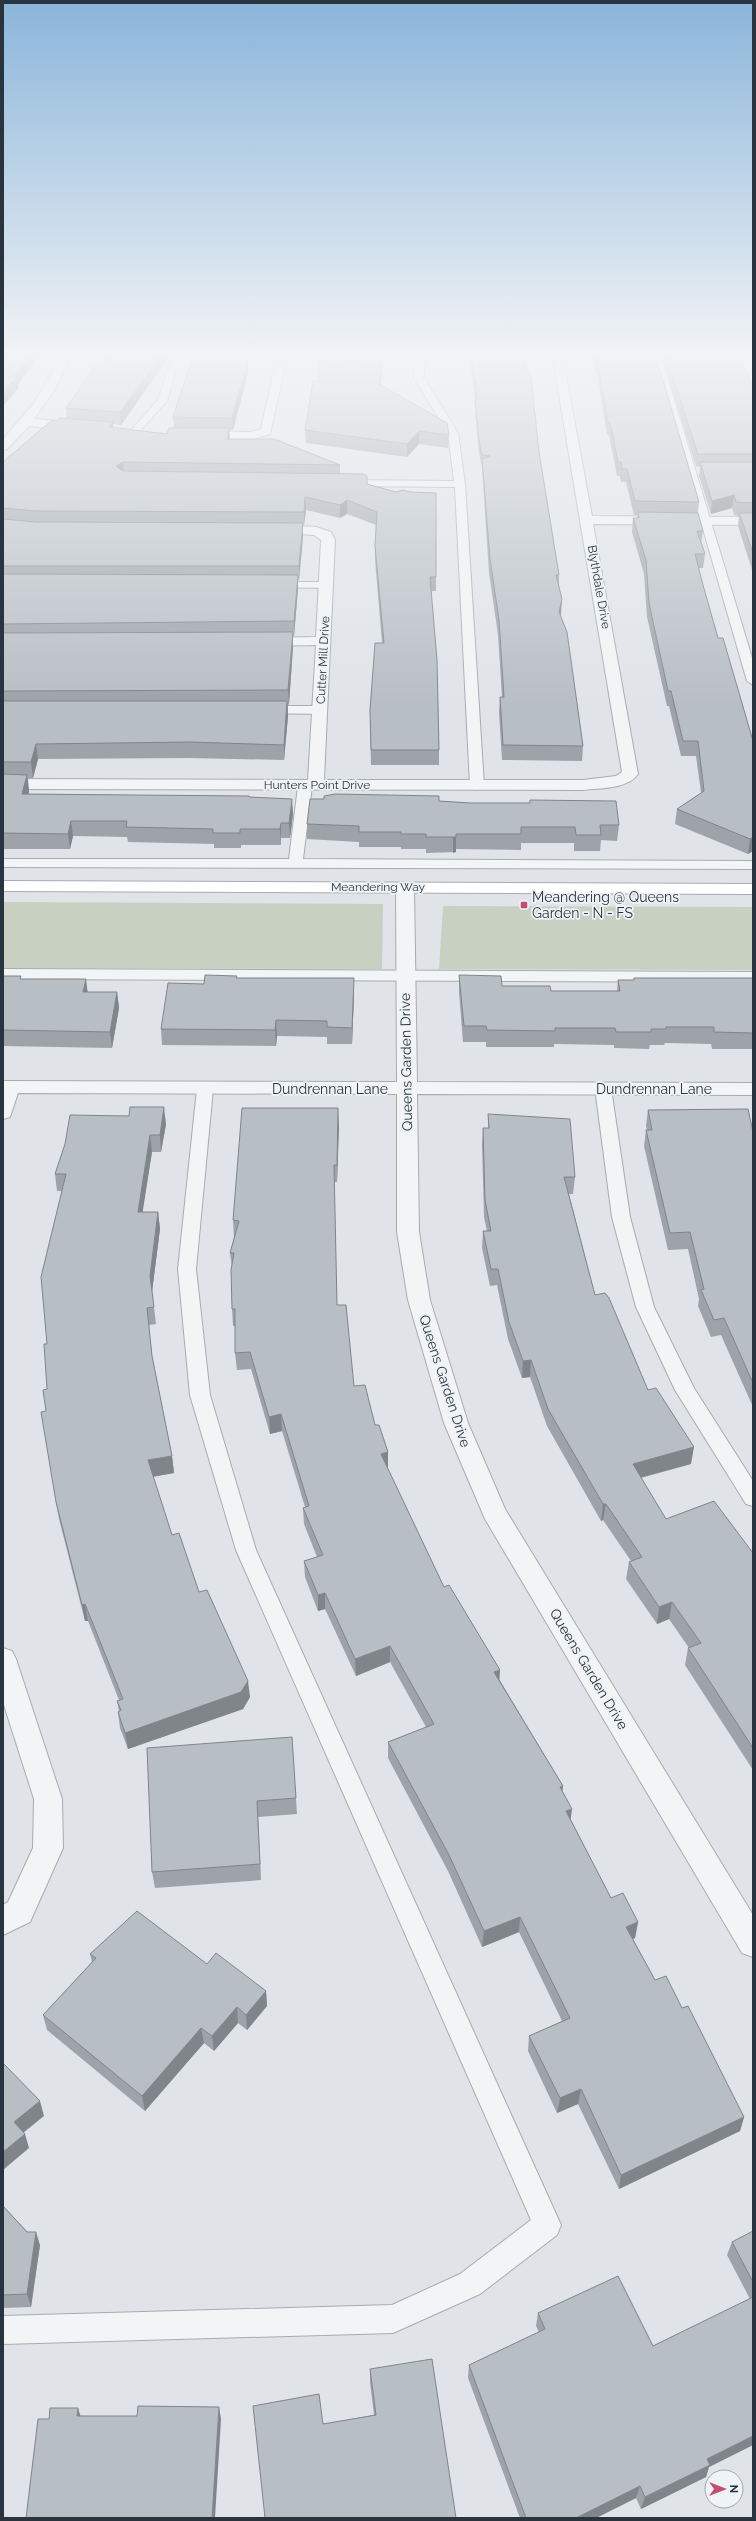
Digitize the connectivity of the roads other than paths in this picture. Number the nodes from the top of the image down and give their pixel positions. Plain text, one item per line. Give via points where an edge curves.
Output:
1 (458, 471) edge
2 (578, 471) edge
3 (696, 471) edge
4 (332, 482) edge
5 (460, 484) junction
6 (587, 520) junction
7 (706, 520) junction
8 (753, 521) edge
9 (263, 529) edge
10 (263, 585) edge
11 (326, 585) junction
12 (324, 641) junction
13 (253, 642) edge
14 (753, 681) edge
15 (249, 710) edge
16 (320, 710) junction
17 (630, 774) joint
18 (3, 784) edge
19 (310, 786) junction
20 (477, 786) junction
21 (3, 863) edge
22 (296, 863) junction
23 (753, 865) edge
24 (3, 886) edge
25 (405, 886) junction
26 (753, 888) edge
27 (3, 974) edge
28 (405, 975) junction
29 (753, 977) edge
30 (6, 1087) edge
31 (603, 1088) junction
32 (205, 1089) junction
33 (407, 1089) junction
34 (753, 1089) edge
35 (3, 1113) edge
36 (753, 1498) edge
37 (3, 1659) edge
38 (3, 1921) edge
39 (753, 1944) edge
40 (3, 2330) edge

1 - 5 lane
2 - 6 street, Blythdale Drive
3 - 7 lane
4 - 5 lane
5 - 20 lane
6 - 7 street
6 - 17 street, Blythdale Drive
7 - 8 street
7 - 14 lane
9 - 11 street, Cutter Mill Drive via 295,529 326,535
10 - 11 lane
11 - 12 street, Cutter Mill Drive
12 - 13 street
12 - 16 street, Cutter Mill Drive
15 - 16 lane
16 - 19 street, Cutter Mill Drive
17 - 20 street, Hunters Point Drive via 620,780 583,785
18 - 19 street, Hunters Point Drive
19 - 20 street, Hunters Point Drive
19 - 22 lane
21 - 22 lane
22 - 23 lane
24 - 25 street, Meandering Way
25 - 26 street, Meandering Way
25 - 28 street, Queens Garden Drive
27 - 28 lane
28 - 29 lane
28 - 33 street, Queens Garden Drive
30 - 32 street, Dundrennan Lane
30 - 35 street
31 - 33 street, Dundrennan Lane
31 - 34 street, Dundrennan Lane
31 - 36 lane via 621,1217 645,1307 685,1390
32 - 33 street, Dundrennan Lane
32 - 40 lane via 187,1269 200,1395 246,1550 547,2226 470,2284 394,2319
33 - 39 street, Queens Garden Drive via 408,1232 419,1300 456,1423 494,1512
37 - 38 street via 48,1799 48,1848 19,1912

